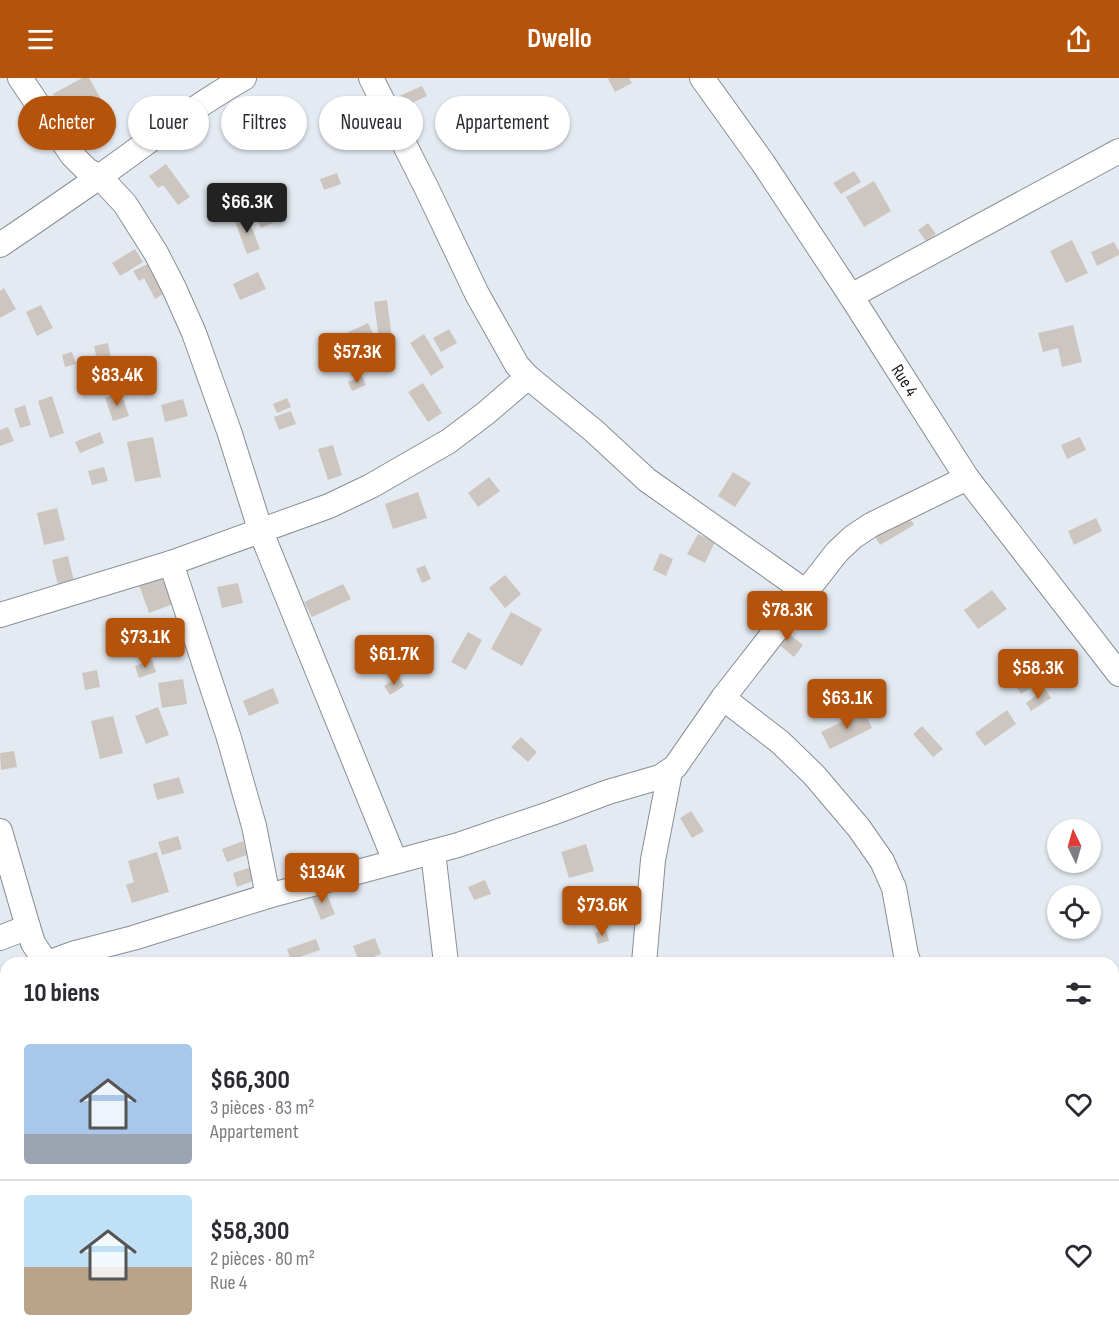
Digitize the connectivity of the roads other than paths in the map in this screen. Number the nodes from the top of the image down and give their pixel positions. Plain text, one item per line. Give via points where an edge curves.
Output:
1 (20, 78) edge
2 (244, 78) edge
3 (371, 78) edge
4 (702, 78) edge
5 (1119, 151) edge
6 (100, 177) junction
7 (0, 245) edge
8 (851, 296) junction
9 (528, 377) junction
10 (966, 478) junction
11 (261, 532) junction
12 (171, 563) junction
13 (806, 592) junction
14 (0, 615) edge
15 (1119, 674) edge
16 (723, 698) junction
17 (670, 772) junction
18 (0, 831) edge
19 (433, 852) junction
20 (394, 861) junction
21 (268, 896) junction
22 (28, 927) junction
23 (0, 938) edge
24 (43, 957) edge
25 (64, 957) edge
26 (445, 957) edge
27 (645, 957) edge
28 (907, 957) edge

1 - 6 street via 72,156
2 - 6 street
3 - 9 street via 477,294 512,357
4 - 8 street, Rue 4
5 - 8 street
6 - 7 street
6 - 11 street via 125,204 174,288 229,431
8 - 10 street, Rue 4
9 - 11 street via 449,441 350,496
9 - 13 street via 646,480
10 - 13 street via 853,537
10 - 15 street, Rue 4
11 - 12 street
11 - 20 street
12 - 14 street
12 - 21 street via 230,738
13 - 16 street
16 - 17 street
16 - 28 street via 780,742 859,828 882,861 894,888
17 - 19 street
17 - 27 street via 653,860
18 - 22 street
19 - 20 street
19 - 26 street
20 - 21 street
21 - 25 street
22 - 23 street
22 - 24 street

